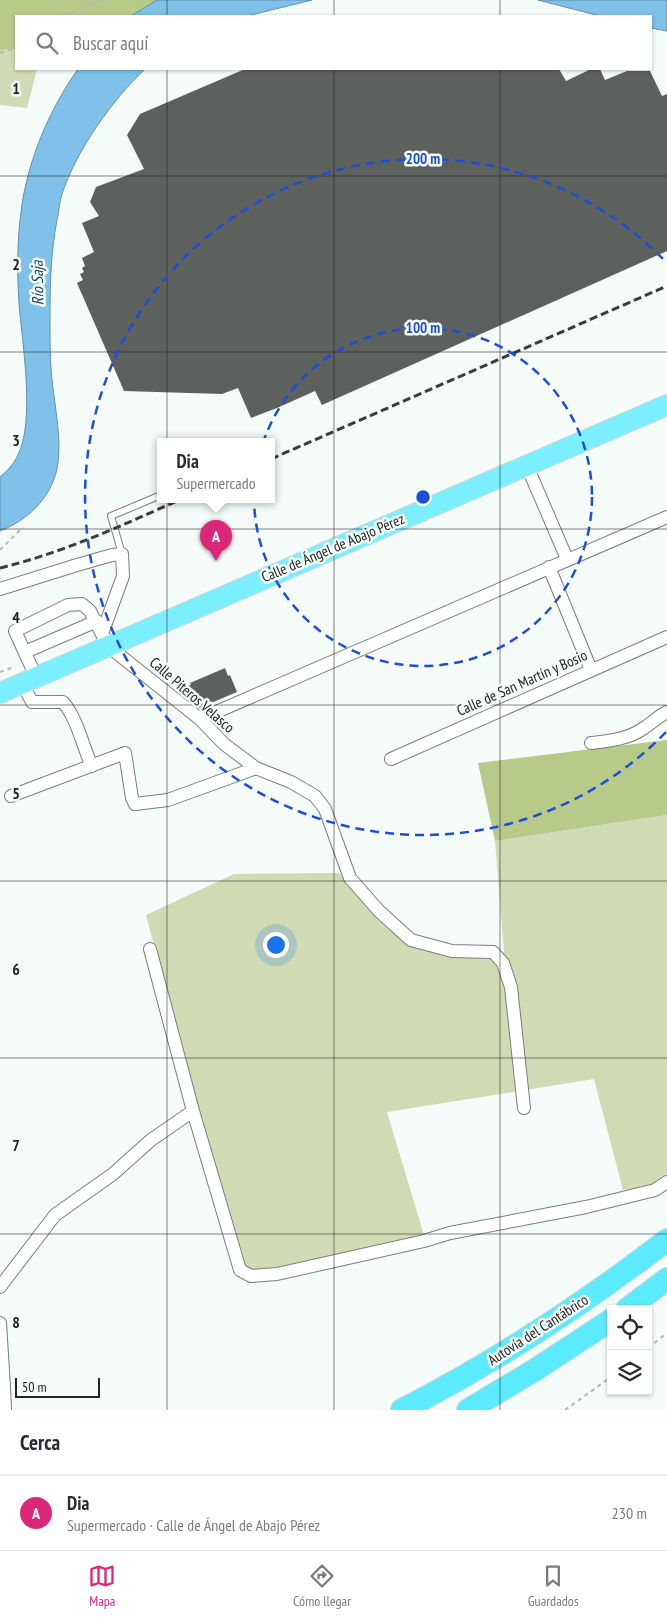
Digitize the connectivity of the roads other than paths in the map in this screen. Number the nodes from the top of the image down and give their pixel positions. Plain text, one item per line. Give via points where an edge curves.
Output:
1 (667, 405) edge
2 (527, 466) junction
3 (157, 497) edge
4 (667, 517) edge
5 (122, 554) junction
6 (567, 559) junction
7 (549, 567) junction
8 (0, 589) edge
9 (94, 616) junction
10 (667, 637) edge
11 (105, 640) junction
12 (24, 652) junction
13 (592, 670) junction
14 (29, 680) junction
15 (0, 693) edge
16 (667, 712) edge
17 (200, 719) junction
18 (590, 743) dead end
19 (391, 759) dead end
20 (92, 766) junction
21 (256, 768) junction
22 (12, 796) dead end
23 (150, 949) dead end
24 (524, 1108) dead end
25 (193, 1111) junction
26 (667, 1182) edge
27 (667, 1240) edge
28 (667, 1279) edge
29 (0, 1287) edge
30 (632, 1305) edge
31 (0, 1323) edge
32 (607, 1323) edge
33 (2, 1387) edge
34 (5, 1410) edge
35 (402, 1410) edge
36 (468, 1410) edge

1 - 2 highway, Calle de Ángel de Abajo Pérez
2 - 6 street
2 - 11 highway, Calle de Ángel de Abajo Pérez
3 - 5 lane via 111,516
4 - 6 street
5 - 8 street
5 - 11 street via 123,576
6 - 7 street
7 - 13 street
7 - 17 street
9 - 11 street
9 - 12 street
9 - 12 street via 82,604 68,605 14,631
10 - 13 street, Calle de San Martín y Bosio
11 - 14 highway, Calle de Ángel de Abajo Pérez
11 - 17 street, Calle Piteros Velasco
12 - 14 street
13 - 19 street, Calle de San Martín y Bosio
14 - 15 highway, Calle de Ángel de Abajo Pérez
14 - 20 street via 32,702 63,702 72,712
16 - 18 street via 644,729 620,739
17 - 21 street, Calle Piteros Velasco via 224,744
20 - 21 street via 125,754 135,804 168,800
20 - 22 street
21 - 24 street, Calle Piteros Velasco via 316,796 325,809 350,878 410,940 452,951 493,952 503,963 511,987
23 - 25 street
25 - 26 street via 240,1270 251,1276 276,1274 450,1233 586,1207 655,1190
25 - 29 street via 55,1215
27 - 35 highway, Autovía del Cantábrico via 537,1331
28 - 30 highway
31 - 33 street
32 - 36 highway, Autovía del Cantábrico
33 - 34 street

